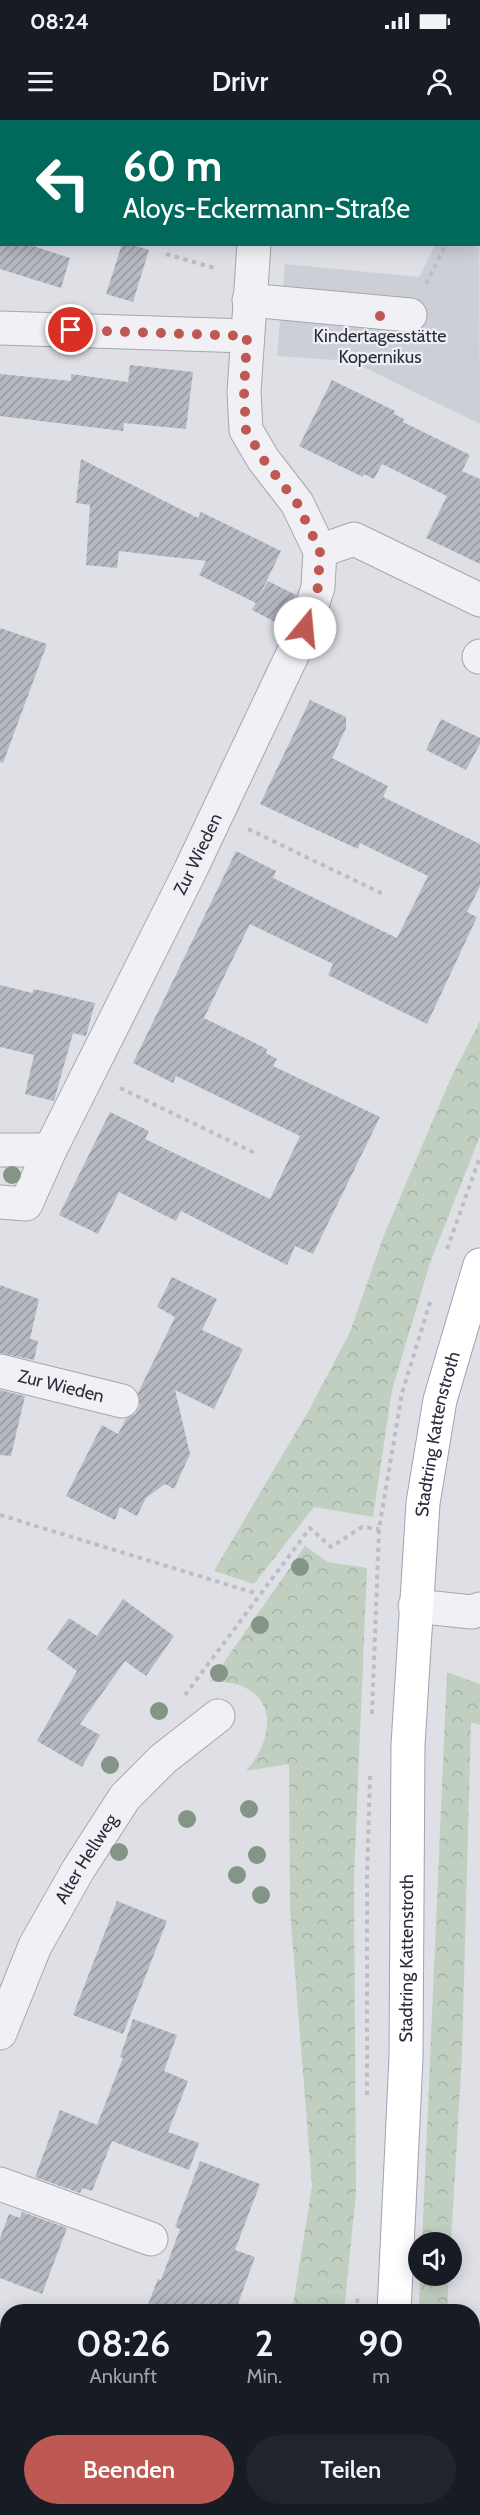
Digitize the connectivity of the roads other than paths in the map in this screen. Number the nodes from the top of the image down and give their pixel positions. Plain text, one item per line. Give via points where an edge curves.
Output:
1 (254, 246) edge
2 (250, 289) junction
3 (410, 315) road end
4 (0, 328) edge
5 (247, 336) junction
6 (320, 551) junction
7 (480, 600) edge
8 (0, 1150) edge
9 (50, 1150) junction
10 (0, 1203) edge
11 (480, 1265) edge
12 (0, 1371) edge
13 (122, 1401) dead end
14 (415, 1606) junction
15 (480, 1610) edge
16 (218, 1716) dead end
17 (0, 2033) edge
18 (0, 2184) edge
19 (151, 2239) dead end
20 (394, 2304) edge

1 - 2 street, Zur Wieden
2 - 3 street
2 - 5 street, Zur Wieden
4 - 5 street
5 - 6 street, Zur Wieden via 246,430 297,503
6 - 7 street via 354,539
6 - 9 street, Zur Wieden via 318,587 305,628
8 - 9 street
9 - 10 street, Zur Wieden via 26,1204
11 - 14 main road, Stadtring Kattenstroth via 440,1400 423,1503
12 - 13 street, Zur Wieden
14 - 15 street
14 - 20 main road, Stadtring Kattenstroth via 408,1745 406,2057
16 - 17 street, Alter Hellweg via 124,1797 35,1946
18 - 19 street

